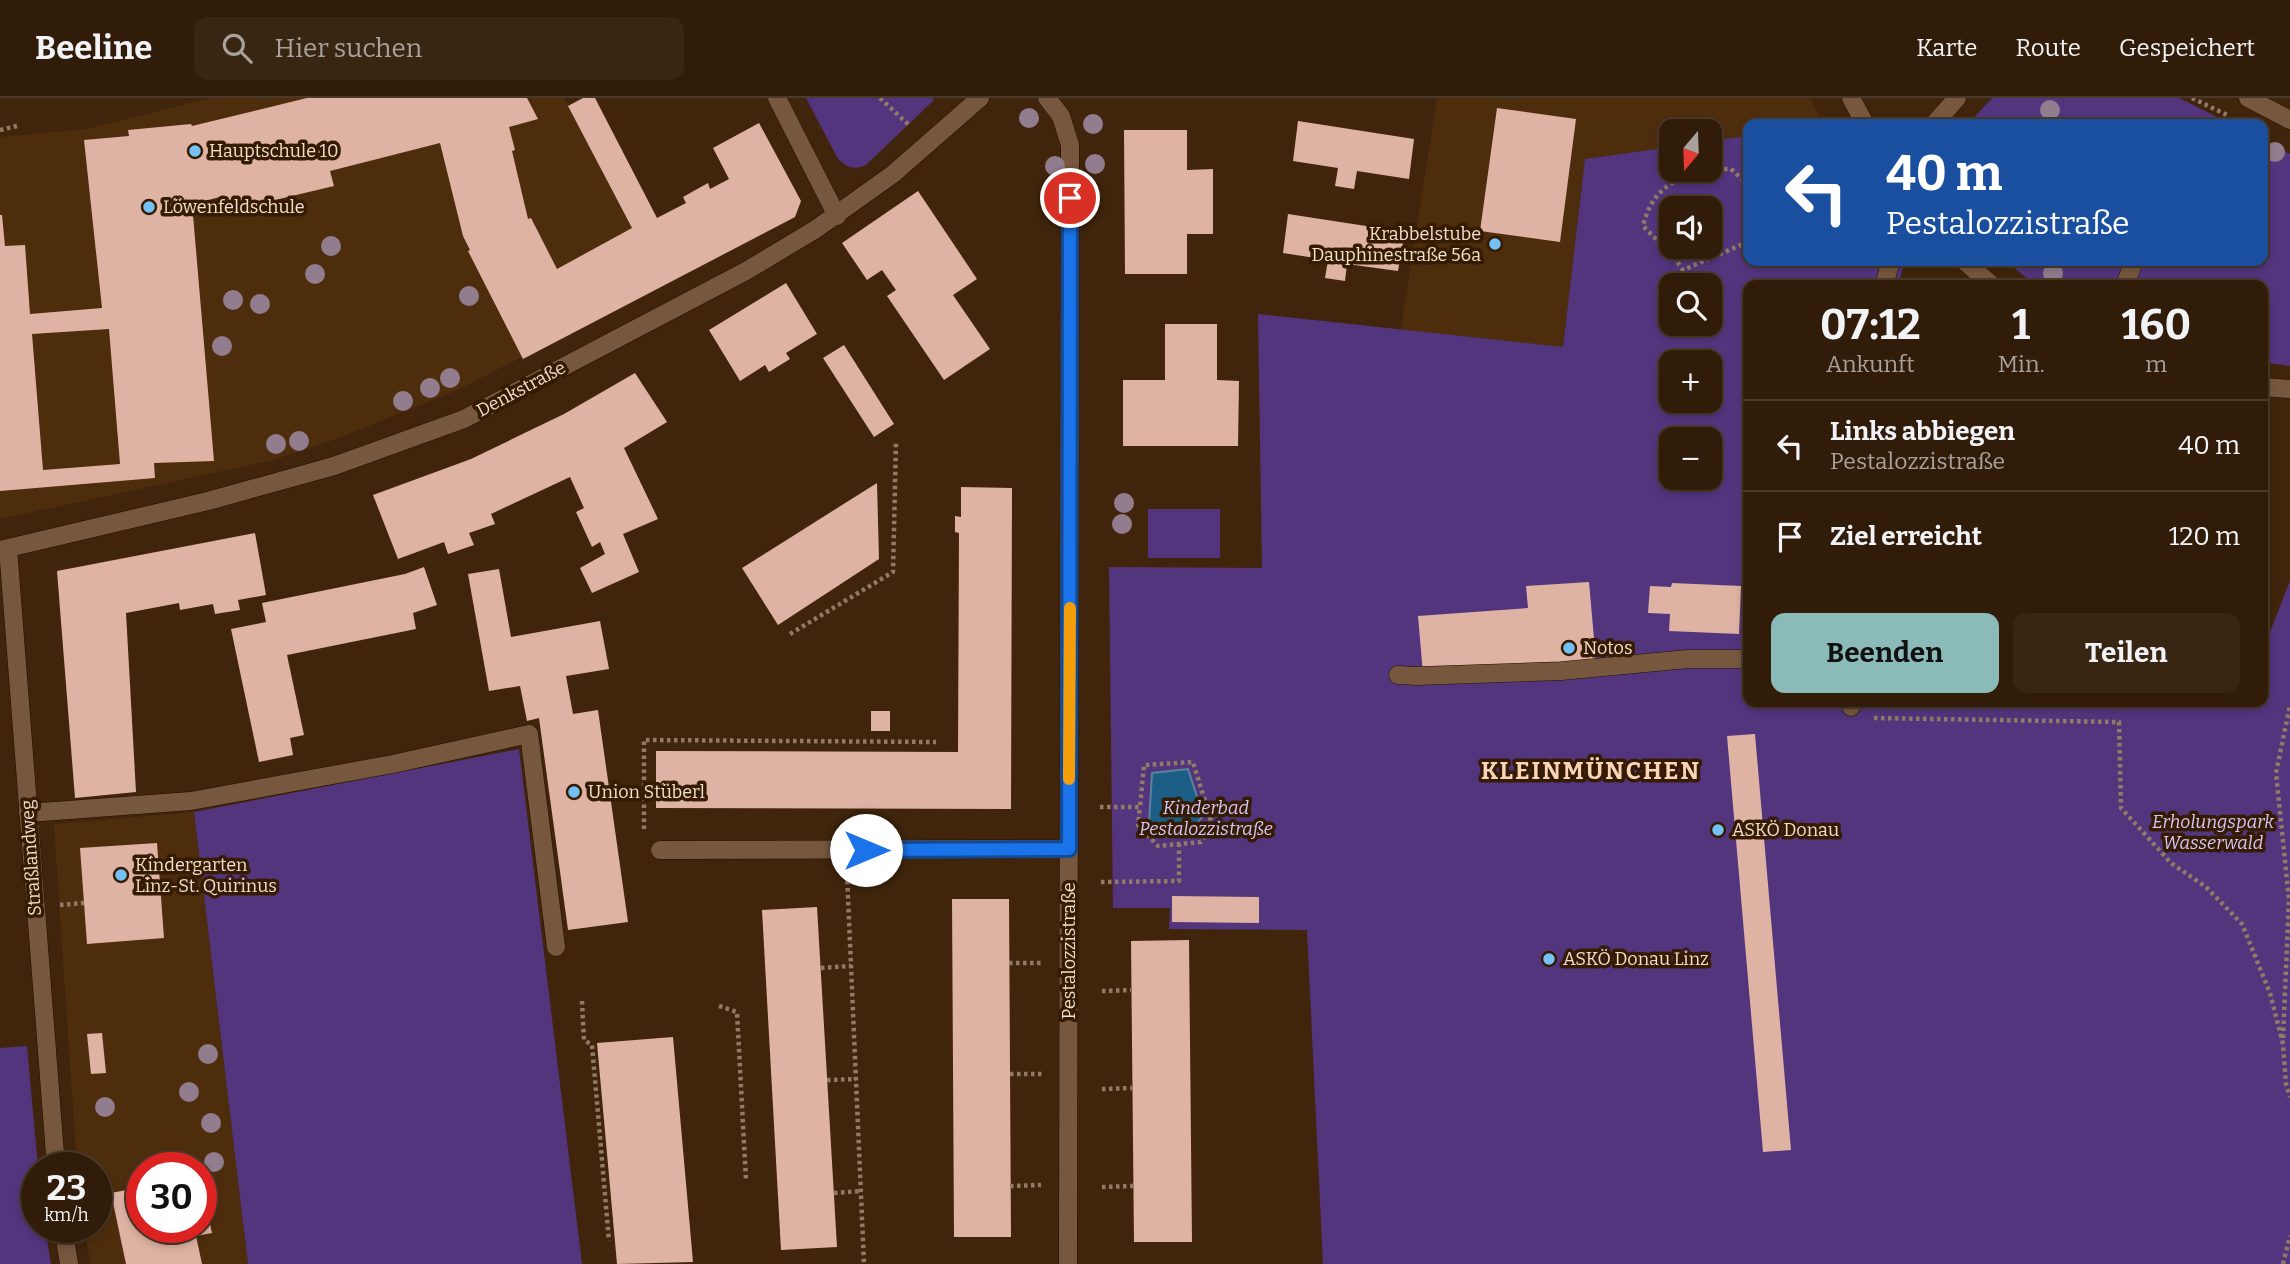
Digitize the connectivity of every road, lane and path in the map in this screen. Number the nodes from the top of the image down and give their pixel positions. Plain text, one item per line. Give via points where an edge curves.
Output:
1 (777, 98) edge
2 (880, 98) edge
3 (981, 98) edge
4 (1047, 98) edge
5 (1850, 98) edge
6 (1957, 98) edge
7 (2192, 98) edge
8 (2248, 98) edge
9 (1862, 119) edge
10 (1938, 119) edge
11 (2234, 119) dead end
12 (2290, 120) edge
13 (17, 126) dead end
14 (0, 130) edge
15 (913, 130) dead end
16 (1722, 169) edge
17 (1743, 180) edge
18 (1676, 182) edge
19 (837, 216) junction
20 (1743, 244) edge
21 (1970, 266) edge
22 (1986, 280) edge
23 (2268, 387) edge
24 (2290, 389) edge
25 (896, 441) dead end
26 (4, 549) edge
27 (790, 634) dead end
28 (1742, 659) dead end
29 (1398, 675) dead end
30 (2290, 705) edge
31 (1856, 707) edge
32 (936, 742) dead end
33 (1100, 807) dead end
34 (1140, 807) junction
35 (28, 813) junction
36 (644, 830) dead end
37 (1179, 844) junction
38 (1069, 849) junction
39 (660, 850) dead end
40 (847, 873) dead end
41 (1101, 882) dead end
42 (83, 903) dead end
43 (52, 905) dead end
44 (2289, 925) edge
45 (556, 947) dead end
46 (1009, 963) dead end
47 (1042, 963) dead end
48 (851, 966) junction
49 (821, 968) dead end
50 (1131, 990) dead end
51 (1101, 991) dead end
52 (582, 1001) dead end
53 (719, 1006) dead end
54 (2283, 1044) junction
55 (1010, 1074) dead end
56 (1042, 1074) dead end
57 (856, 1079) junction
58 (827, 1080) dead end
59 (1132, 1088) dead end
60 (1101, 1089) dead end
61 (2290, 1097) edge
62 (55, 1152) edge
63 (746, 1180) dead end
64 (1041, 1185) dead end
65 (1010, 1186) dead end
66 (1133, 1186) dead end
67 (1102, 1187) dead end
68 (861, 1192) junction
69 (834, 1193) dead end
70 (2290, 1236) edge
71 (609, 1241) dead end
72 (66, 1243) edge
73 (69, 1264) edge
74 (864, 1264) edge
75 (1068, 1264) edge
76 (2283, 1264) edge

1 - 19 street
2 - 15 path
3 - 19 street, Denkstraße
4 - 38 street, Pestalozzistraße via 1060,116 1070,145
5 - 9 street
6 - 10 street
7 - 11 path
8 - 12 street
13 - 14 path
16 - 17 path via 1731,169
18 - 20 path via 1661,190 1648,207 1643,226 1683,270
19 - 26 street, Denkstraße via 746,271 464,419 334,466
21 - 22 street
23 - 24 street
25 - 27 path via 893,572
26 - 35 street, Straßlandweg
28 - 29 street via 1688,659 1561,671
30 - 44 path via 2276,773
31 - 54 path via 1874,718 2119,722 2121,808 2171,863 2206,887 2242,924 2270,993
32 - 36 path via 644,740
33 - 34 path
34 - 37 path via 1138,825 1158,846
34 - 37 path via 1144,765 1194,762 1212,824 1201,842
35 - 45 street via 191,800 529,734
35 - 62 street, Straßlandweg
37 - 41 path via 1179,881
38 - 39 street
38 - 75 street, Pestalozzistraße
40 - 48 path
42 - 43 path
44 - 54 path
46 - 47 path
48 - 49 path
48 - 57 path
50 - 51 path
52 - 71 path via 584,1040 592,1045
53 - 63 path via 737,1012
54 - 61 path
55 - 56 path
57 - 58 path
57 - 68 path
59 - 60 path
64 - 65 path
66 - 67 path
68 - 69 path
68 - 74 path
70 - 76 path
72 - 73 street

